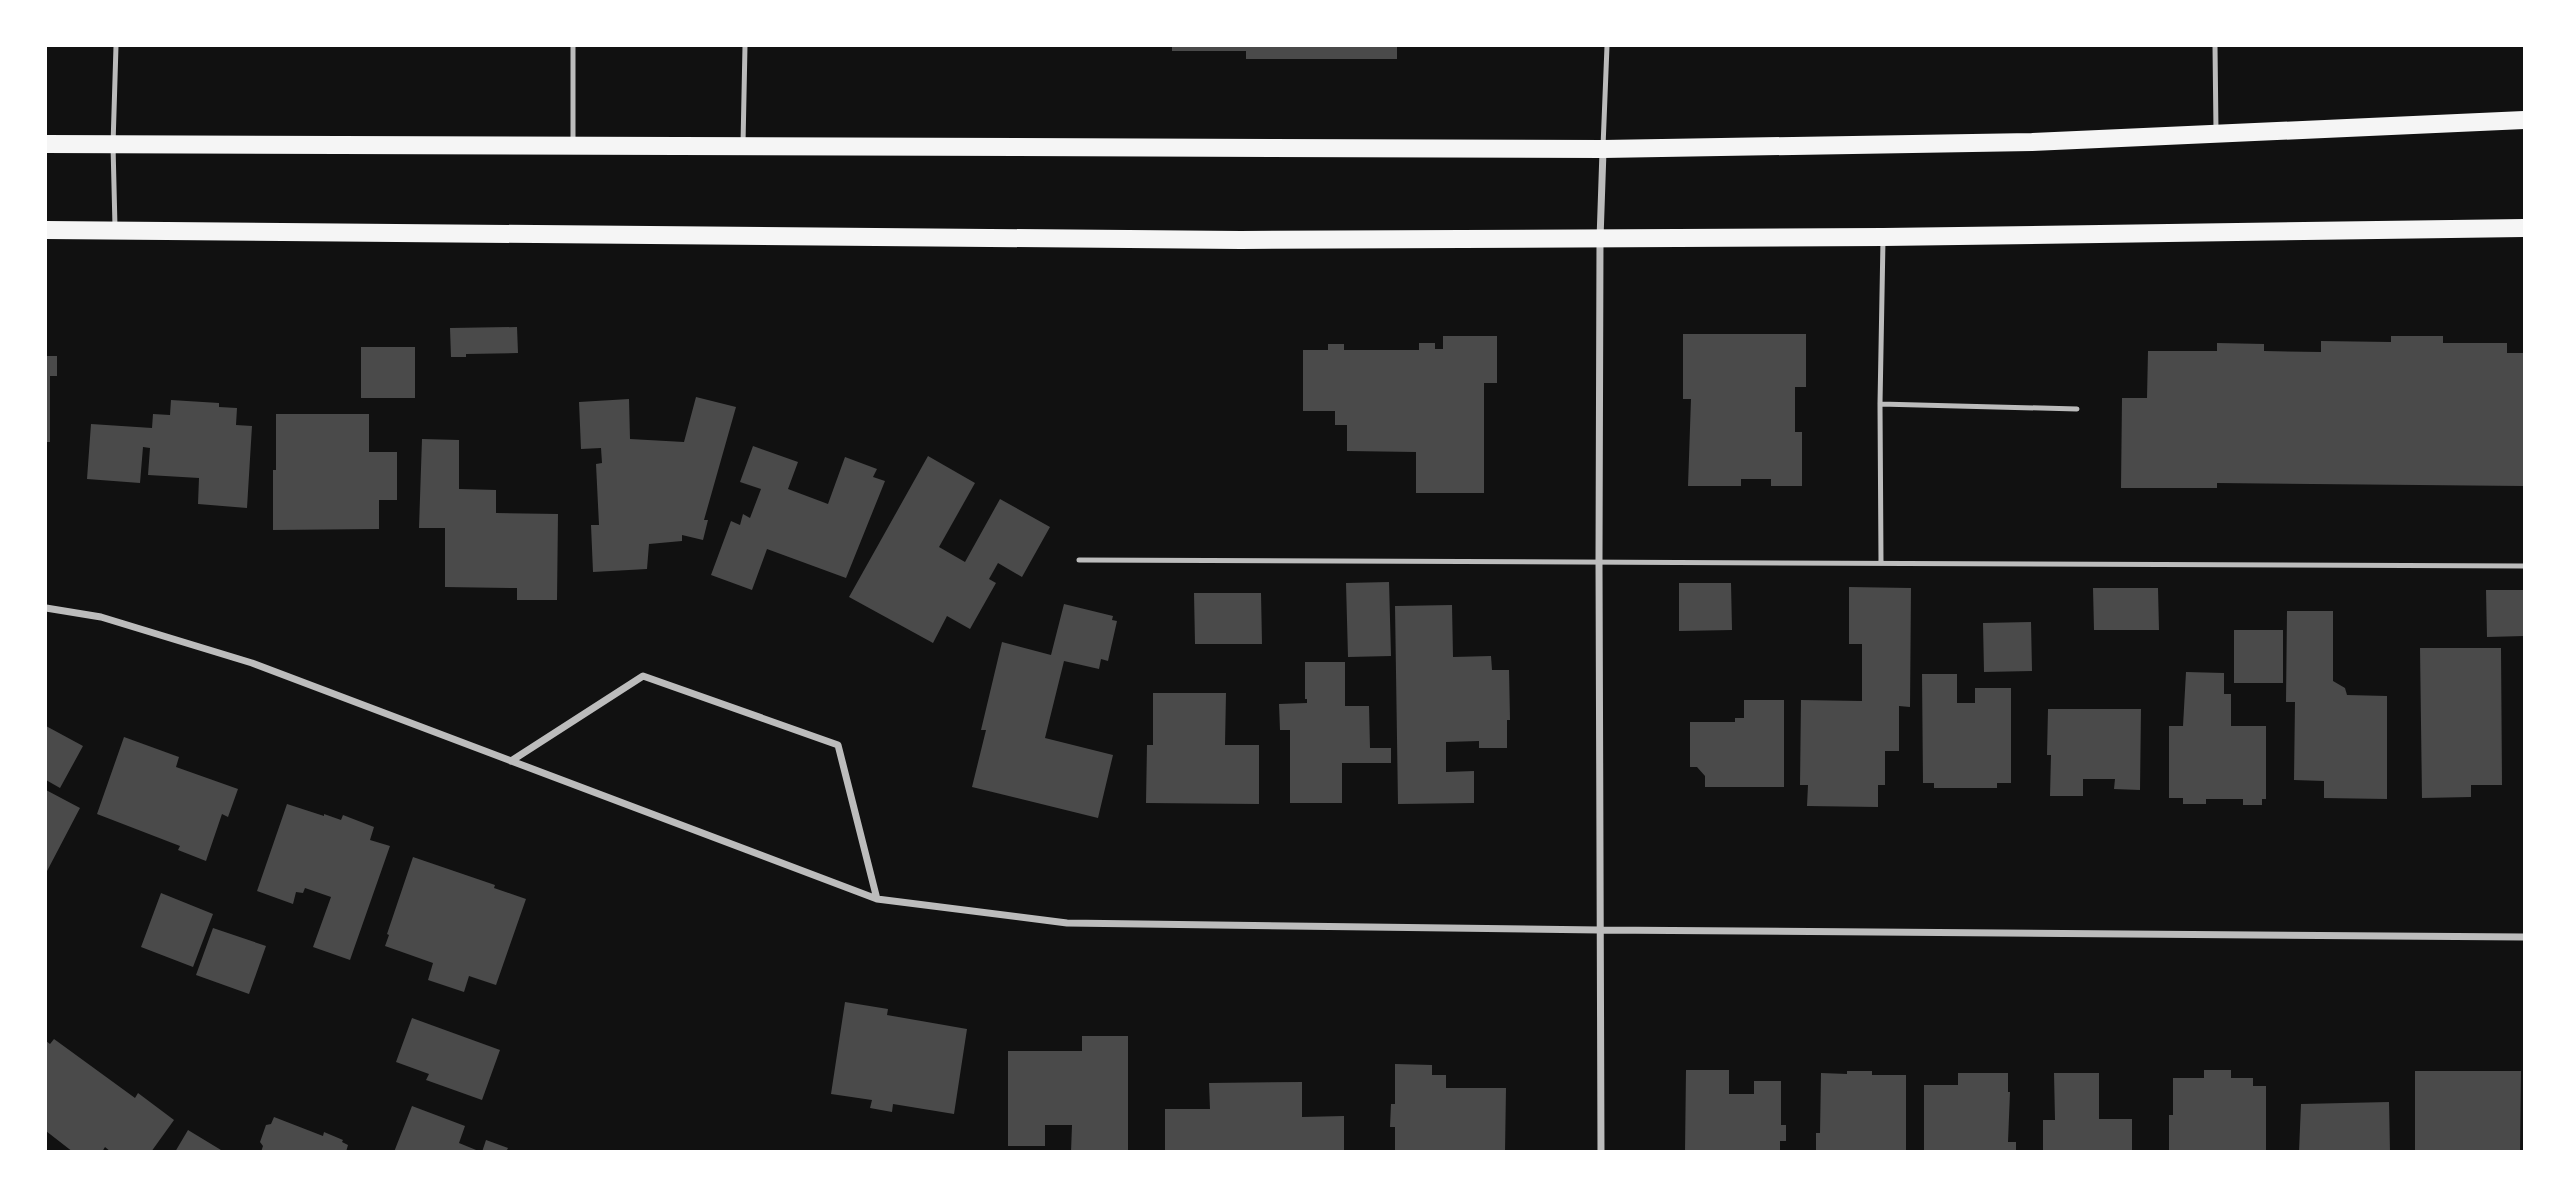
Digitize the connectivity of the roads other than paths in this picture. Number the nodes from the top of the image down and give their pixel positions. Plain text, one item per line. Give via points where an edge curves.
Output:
1 (116, 46) edge
2 (573, 46) edge
3 (745, 46) edge
4 (1607, 46) edge
5 (2215, 46) edge
6 (2525, 120) edge
7 (2216, 134) junction
8 (46, 144) edge
9 (113, 145) junction
10 (573, 146) junction
11 (743, 147) junction
12 (1603, 149) junction
13 (2525, 228) edge
14 (46, 230) edge
15 (115, 230) junction
16 (1883, 237) junction
17 (1600, 239) junction
18 (1880, 404) junction
19 (2077, 409) dead end
20 (1079, 560) dead end
21 (1881, 561) junction
22 (1599, 562) junction
23 (2525, 566) edge
24 (46, 608) edge
25 (511, 761) junction
26 (877, 898) junction
27 (1599, 930) junction
28 (2525, 937) edge
29 (1601, 1152) edge

1 - 9 lane
2 - 10 lane
3 - 11 lane
4 - 12 lane
5 - 7 lane
6 - 7 main road
7 - 12 main road
8 - 9 main road
9 - 10 main road
9 - 15 lane
10 - 11 main road
11 - 12 main road
12 - 17 street
13 - 16 main road
14 - 15 main road
15 - 17 main road via 1165,240
16 - 17 main road
16 - 18 lane
17 - 22 street
18 - 19 lane
18 - 21 lane
20 - 22 lane
21 - 22 lane
21 - 23 lane
22 - 27 street
24 - 25 street via 102,617 252,663
25 - 26 street
25 - 26 street via 643,676 838,745
26 - 27 street via 1067,923
27 - 28 street
27 - 29 street

